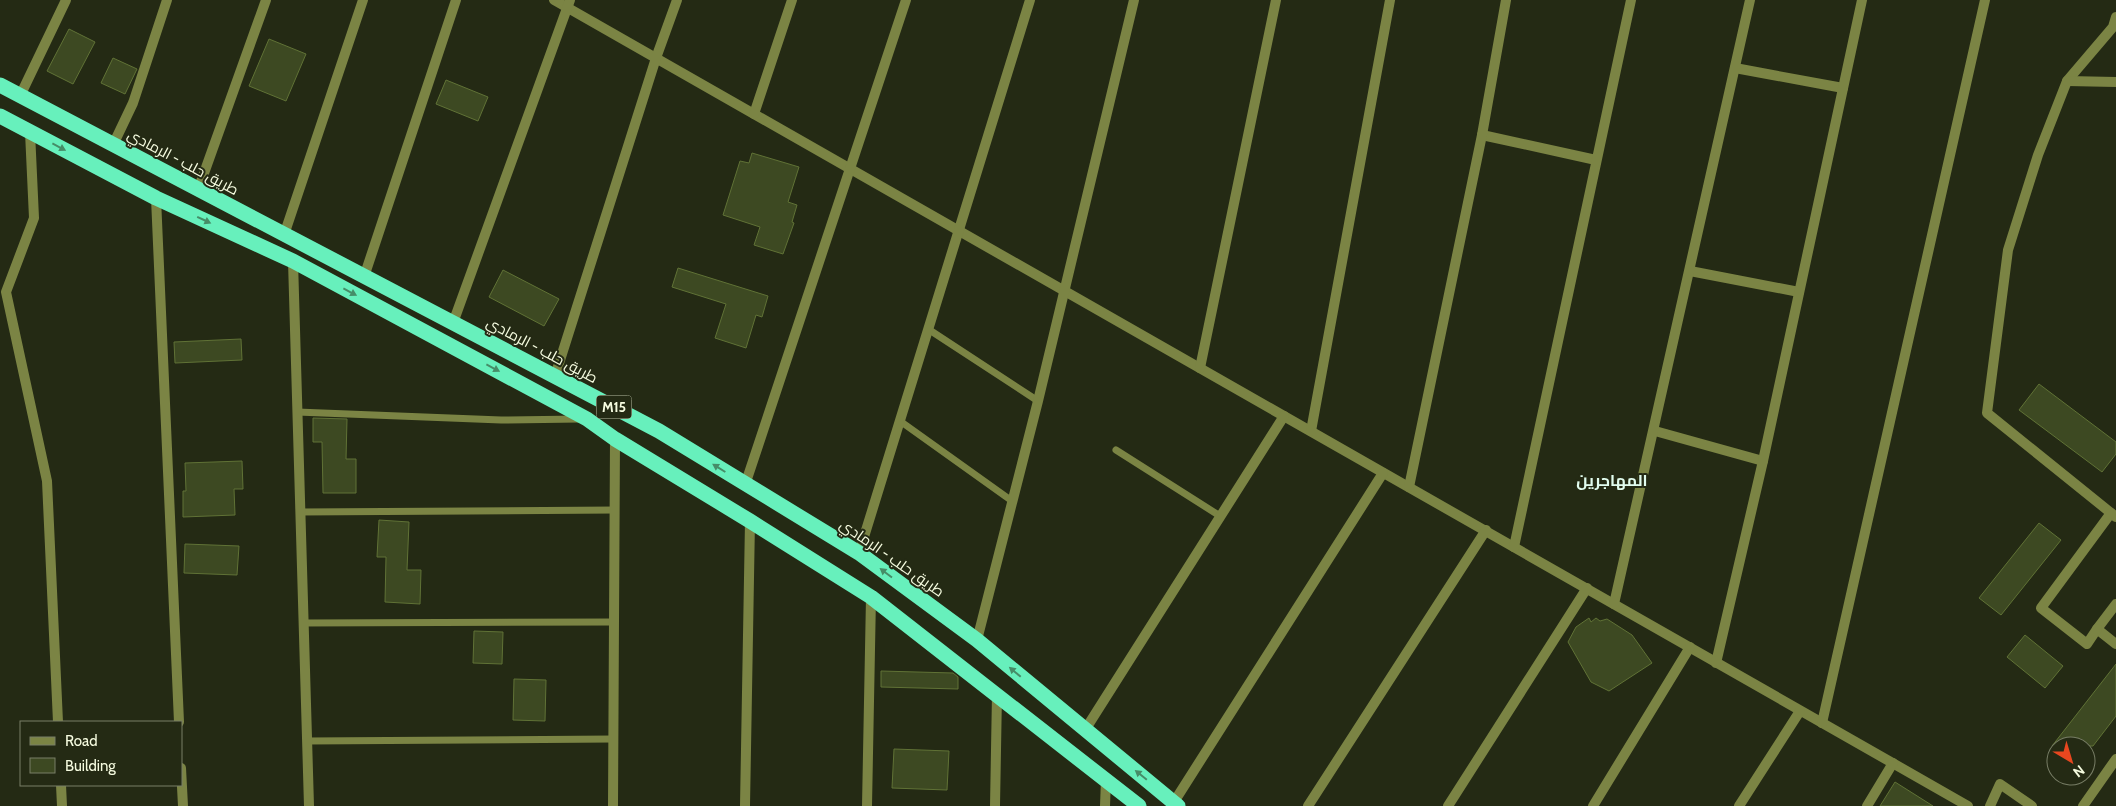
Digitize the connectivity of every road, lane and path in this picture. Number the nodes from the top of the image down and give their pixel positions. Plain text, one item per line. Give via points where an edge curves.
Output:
1 (66, 0) edge
2 (167, 0) edge
3 (266, 0) edge
4 (363, 0) edge
5 (456, 0) edge
6 (554, 0) edge
7 (677, 0) edge
8 (792, 0) edge
9 (906, 0) edge
10 (1030, 0) edge
11 (1134, 0) edge
12 (1276, 0) edge
13 (1390, 0) edge
14 (1506, 0) edge
15 (1630, 0) edge
16 (1750, 0) edge
17 (1862, 0) edge
18 (1984, 0) edge
19 (569, 4) edge
20 (2116, 17) edge
21 (656, 58) junction
22 (1735, 68) junction
23 (2067, 81) junction
24 (2116, 82) edge
25 (0, 85) edge
26 (1843, 88) junction
27 (20, 96) junction
28 (754, 114) junction
29 (0, 116) edge
30 (30, 132) junction
31 (1482, 135) junction
32 (113, 145) junction
33 (1596, 160) junction
34 (849, 169) junction
35 (198, 190) junction
36 (156, 198) junction
37 (958, 230) junction
38 (284, 235) junction
39 (293, 261) junction
40 (1690, 271) junction
41 (364, 277) junction
42 (1064, 290) junction
43 (1799, 292) junction
44 (3, 293) edge
45 (453, 323) junction
46 (928, 329) junction
47 (1200, 368) junction
48 (555, 376) junction
49 (1038, 401) junction
50 (297, 412) junction
51 (1284, 416) junction
52 (587, 419) junction
53 (900, 421) junction
54 (1655, 431) junction
55 (1311, 432) junction
56 (615, 439) junction
57 (1116, 450) dead end
58 (1763, 461) junction
59 (1383, 473) junction
60 (745, 485) junction
61 (1409, 487) junction
62 (1012, 501) junction
63 (615, 510) junction
64 (300, 512) junction
65 (2114, 515) edge
66 (1220, 516) junction
67 (750, 521) junction
68 (1486, 530) junction
69 (1514, 547) junction
70 (859, 552) junction
71 (1588, 588) junction
72 (871, 597) junction
73 (1614, 604) junction
74 (2116, 604) edge
75 (303, 622) junction
76 (614, 622) junction
77 (2097, 629) junction
78 (976, 640) junction
79 (2116, 644) edge
80 (1690, 648) junction
81 (1716, 663) junction
82 (998, 694) junction
83 (1800, 710) junction
84 (58, 721) edge
85 (179, 721) edge
86 (1822, 723) junction
87 (1085, 730) junction
88 (614, 739) junction
89 (307, 741) junction
90 (2116, 759) edge
91 (1893, 763) junction
92 (1106, 779) junction
93 (62, 786) edge
94 (182, 786) edge
95 (1176, 804) edge
96 (62, 806) edge
97 (183, 806) edge
98 (309, 806) edge
99 (613, 806) edge
100 (745, 806) edge
101 (867, 806) edge
102 (995, 806) edge
103 (1105, 806) edge
104 (1139, 806) edge
105 (1308, 806) edge
106 (1448, 806) edge
107 (1593, 806) edge
108 (1739, 806) edge
109 (1867, 806) edge
110 (1968, 806) edge
111 (1990, 806) edge
112 (2032, 806) edge
113 (2083, 806) edge

1 - 27 street
2 - 32 street via 133,103
3 - 35 street
4 - 38 street
5 - 41 street
6 - 19 street
7 - 21 street
8 - 28 street
9 - 34 street
10 - 37 street
11 - 42 street
12 - 47 street
13 - 55 street
14 - 31 street
15 - 33 street
16 - 22 street
17 - 26 street
18 - 86 street
19 - 21 street
19 - 45 street
20 - 23 street via 2113,27
21 - 28 street
21 - 48 street
22 - 26 street
22 - 40 street
23 - 24 street
23 - 65 street via 2038,155 2008,250 1987,413
25 - 27 highway, طريق حلب - الرمادي / M15
26 - 43 street
27 - 32 highway, طريق حلب - الرمادي / M15
28 - 34 street
29 - 30 highway, M15
30 -> 36 highway, M15
30 - 44 street via 34,218
31 - 33 street
31 - 61 street
32 - 35 highway, طريق حلب - الرمادي / M15
33 - 69 street
34 - 37 street
34 - 60 street
35 - 38 highway, طريق حلب - الرمادي / M15
36 -> 39 highway, M15
36 - 85 street
37 - 42 street
37 - 46 street
38 - 41 highway, طريق حلب - الرمادي / M15
39 - 50 street
39 -> 52 highway, M15
40 - 43 street
40 - 54 street
41 - 45 highway, طريق حلب - الرمادي / M15
42 - 47 street
42 - 49 street
43 - 58 street
44 - 84 street via 47,481
45 - 48 highway, طريق حلب - الرمادي / M15
46 - 49 lane
46 - 53 street
47 - 51 street
60 -> 48 highway, طريق حلب - الرمادي / M15 via 659,431
49 - 62 street
50 - 52 lane via 501,420
50 - 64 street
51 - 55 street
51 - 66 street
52 - 56 highway, M15
53 - 62 lane
53 - 70 street
54 - 58 street
54 - 73 street
55 - 59 street
56 - 63 street
56 - 67 highway, M15
57 - 66 lane
58 - 81 street
59 - 61 street
59 - 95 street
60 - 70 highway, طريق حلب - الرمادي / M15
61 - 68 street
62 - 78 street
63 - 64 lane
63 - 76 street
64 - 75 street
65 - 77 street via 2041,608 2086,644
66 - 87 street
67 - 72 highway, M15
67 - 100 street
68 - 69 street
68 - 105 street
69 - 71 street
78 -> 70 highway, طريق حلب - الرمادي / M15
71 - 73 street
71 - 106 street
72 - 82 highway, M15
72 - 101 street
73 - 80 street
74 - 77 street
75 - 76 lane
75 - 89 street
76 - 88 street
77 - 79 street
87 -> 78 highway, طريق حلب - الرمادي / M15
80 - 81 street
80 - 107 street
81 - 83 street
82 - 92 highway, M15
82 - 102 street
83 - 86 street
83 - 108 street
86 - 91 street
95 -> 87 highway, طريق حلب - الرمادي / M15
88 - 89 lane
88 - 99 street
89 - 98 street
90 - 113 street
91 - 109 street
91 - 110 street
92 - 103 street
92 - 104 highway, M15
93 - 96 street
94 - 97 street
111 - 112 street via 2000,784

